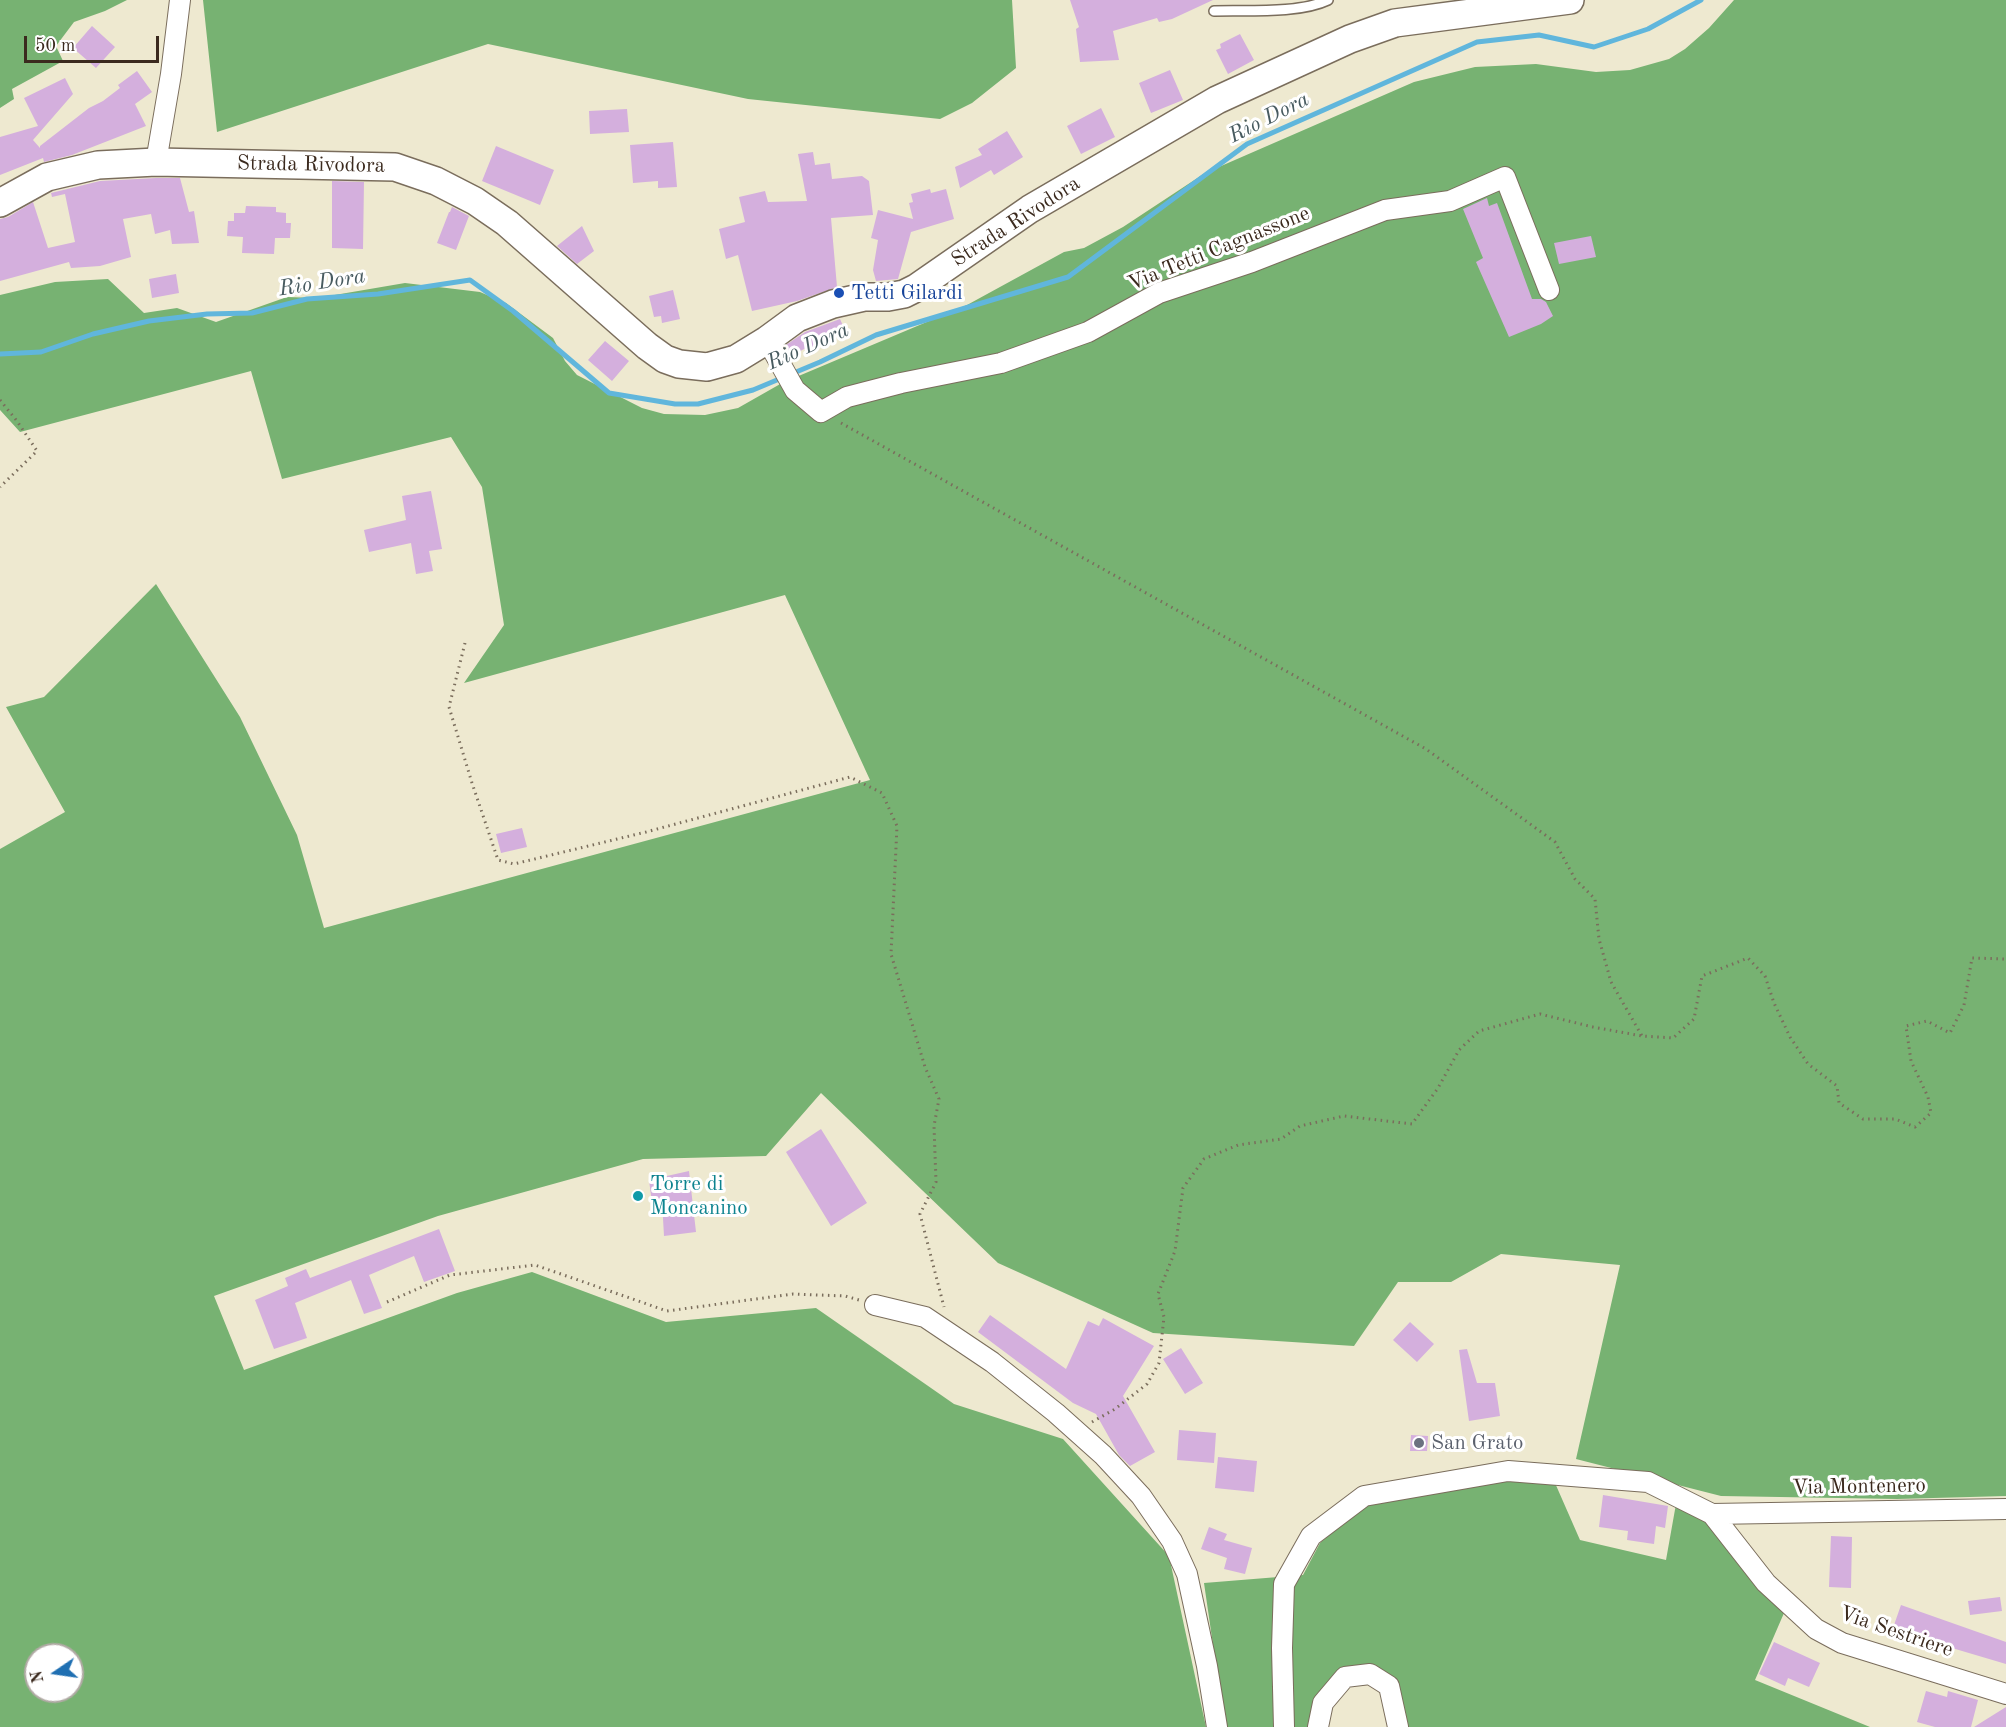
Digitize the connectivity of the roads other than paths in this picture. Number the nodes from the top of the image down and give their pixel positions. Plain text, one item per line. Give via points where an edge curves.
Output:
1 (180, 0) edge
2 (1328, 0) edge
3 (1570, 0) edge
4 (1214, 11) dead end
5 (173, 162) junction
6 (0, 202) edge
7 (1549, 290) dead end
8 (772, 349) junction
9 (875, 1305) road end
10 (2006, 1509) edge
11 (1712, 1514) junction
12 (2006, 1694) edge
13 (1217, 1727) edge
14 (1284, 1727) edge
15 (1318, 1727) edge
16 (1398, 1727) edge

1 - 5 street via 171,74
2 - 4 lane via 1285,9
3 - 8 street, Strada Rivodora via 1395,23 1350,39 1217,100 1030,209 910,291 833,304 797,318
5 - 6 street, Strada Rivodora via 71,170 47,177
5 - 8 street, Strada Rivodora via 395,167 436,181 507,223 665,359 707,367
7 - 8 street, Via Tetti Cagnassone via 1505,177 1450,201 1385,210 1159,293 1088,333 1001,363 900,383 848,397 828,408 795,390
9 - 13 street via 925,1317 992,1362 1104,1455 1141,1496 1172,1541 1187,1574
10 - 11 street, Via Montenero
11 - 12 street, Via Sestriere via 1766,1583 1816,1629 1842,1643
11 - 14 street via 1648,1482 1508,1470 1364,1496 1311,1536 1284,1584
15 - 16 street via 1323,1703 1345,1677 1370,1674 1389,1686

